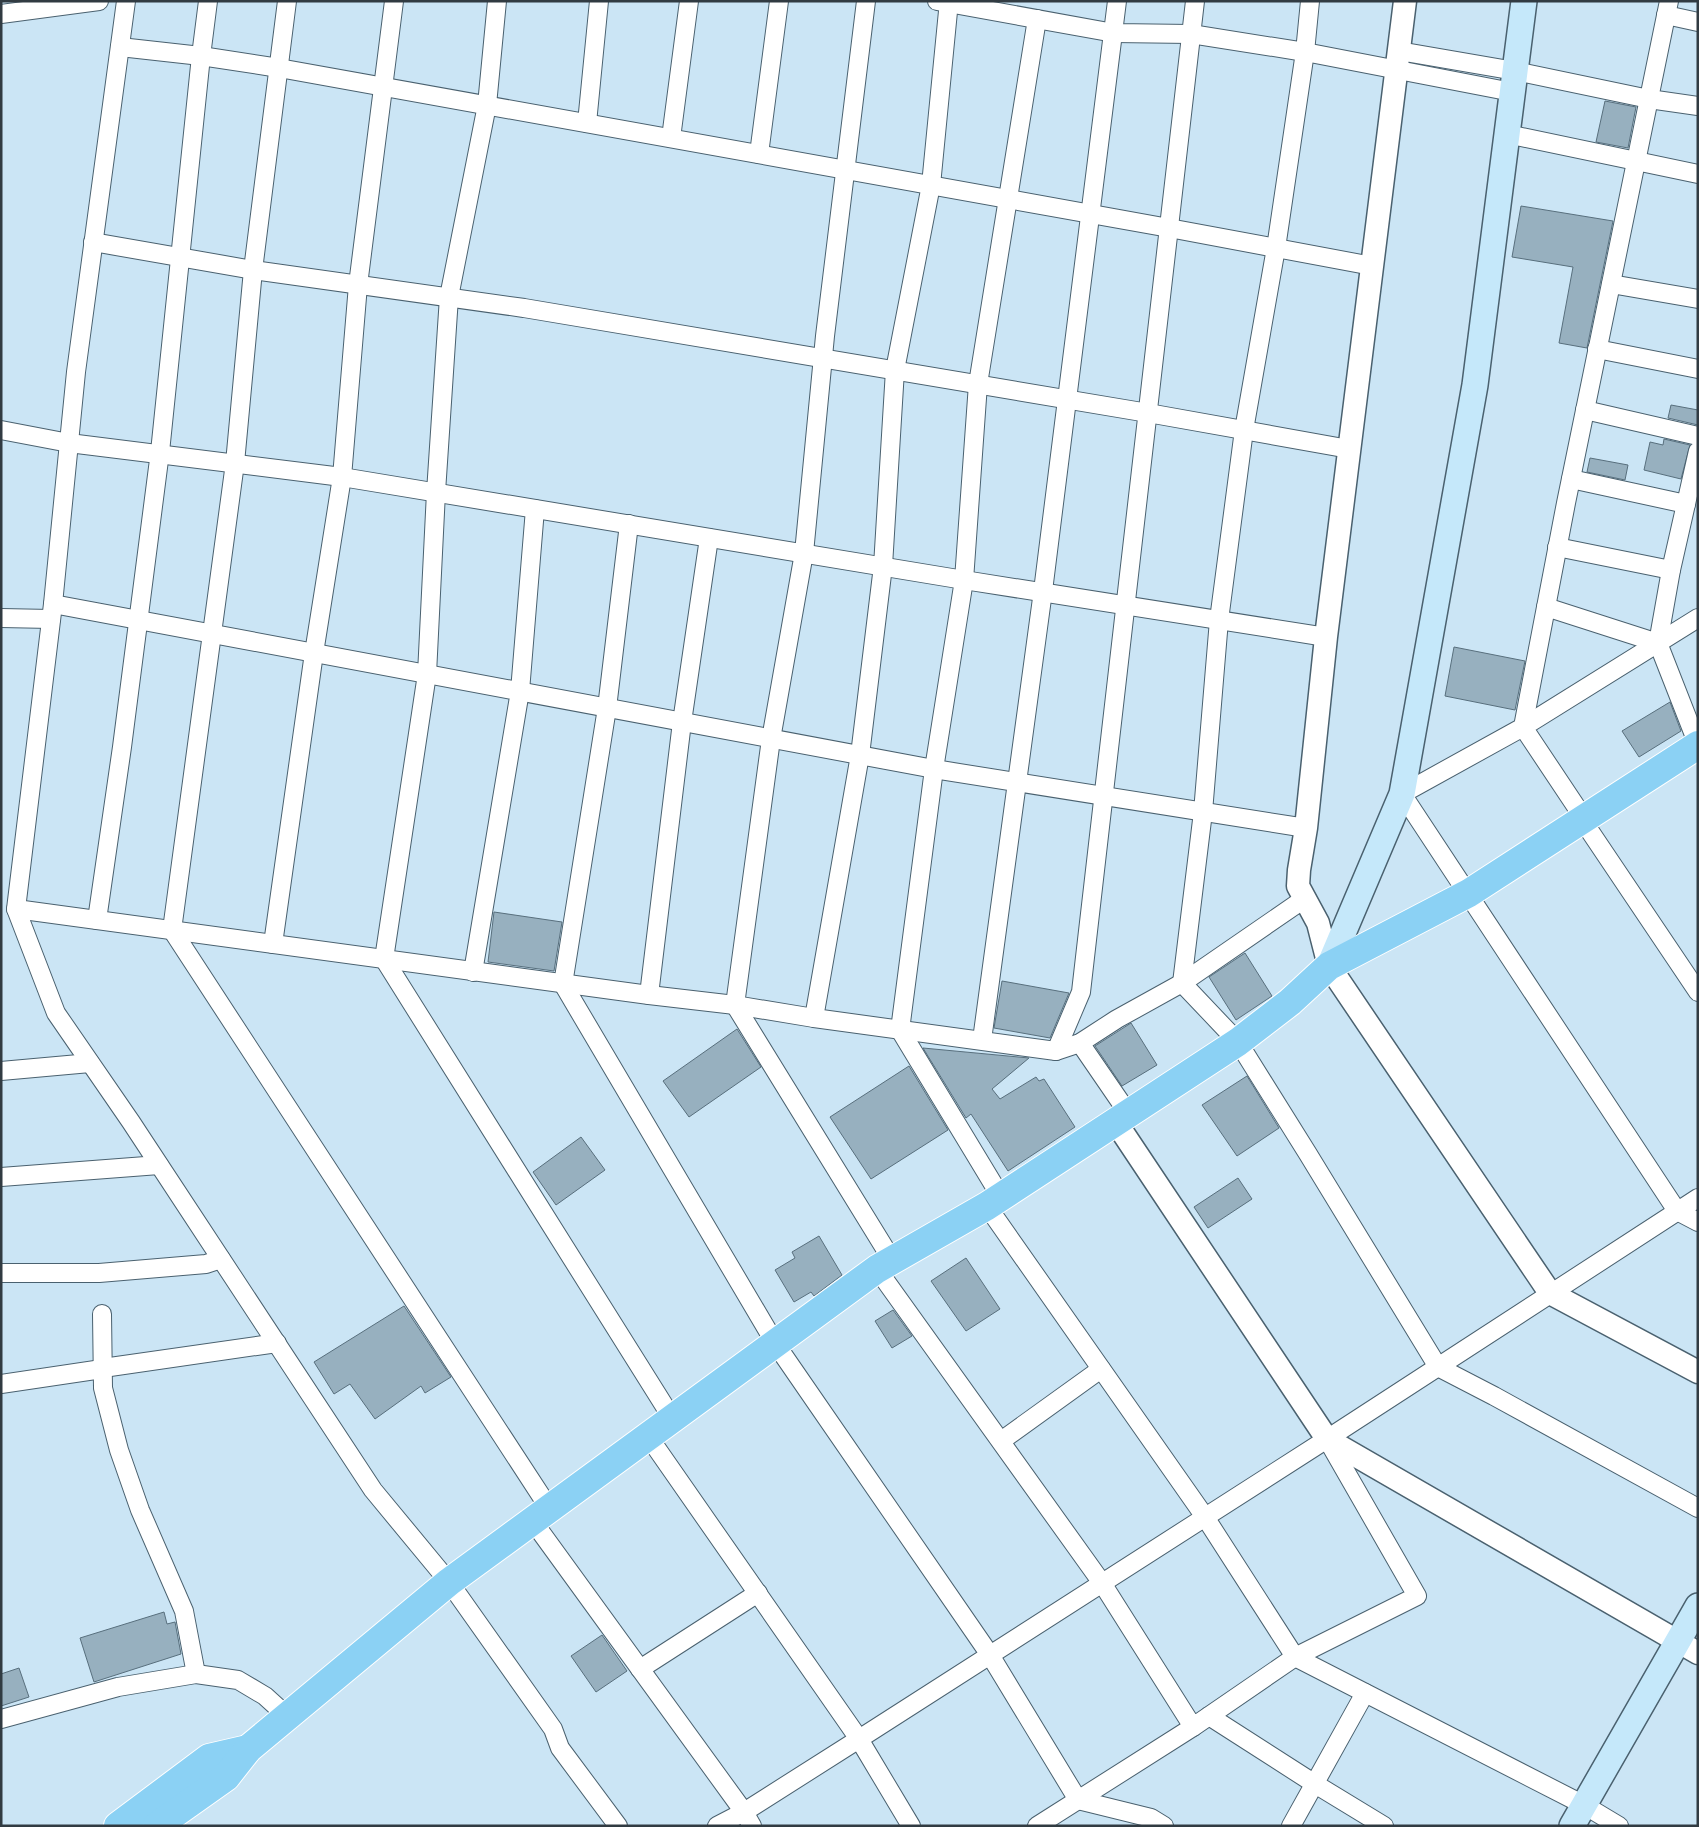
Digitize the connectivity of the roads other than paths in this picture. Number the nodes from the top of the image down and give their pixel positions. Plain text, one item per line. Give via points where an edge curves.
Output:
1 (99, 1) edge
2 (126, 1) edge
3 (208, 1) edge
4 (287, 1) edge
5 (394, 1) edge
6 (497, 1) edge
7 (599, 1) edge
8 (688, 1) edge
9 (779, 1) edge
10 (866, 1) edge
11 (1117, 1) edge
12 (1195, 1) edge
13 (1310, 1) edge
14 (1405, 1) edge
15 (1524, 1) edge
16 (945, 2) edge
17 (1667, 8) edge
18 (1, 14) edge
19 (1037, 19) junction
20 (1698, 22) edge
21 (1114, 33) junction
22 (1192, 34) junction
23 (120, 46) junction
24 (1305, 52) junction
25 (201, 56) junction
26 (1398, 61) junction
27 (279, 68) junction
28 (1514, 82) junction
29 (384, 86) junction
30 (1649, 99) junction
31 (487, 105) junction
32 (1698, 106) edge
33 (587, 123) junction
34 (1507, 134) junction
35 (672, 138) junction
36 (759, 154) junction
37 (1636, 162) junction
38 (845, 169) junction
39 (1698, 174) edge
40 (931, 184) junction
41 (1008, 198) junction
42 (1090, 213) junction
43 (1169, 228) junction
44 (93, 242) junction
45 (1276, 248) junction
46 (180, 258) junction
47 (1372, 266) junction
48 (252, 270) junction
49 (358, 284) junction
50 (1611, 284) junction
51 (449, 297) junction
52 (1698, 299) edge
53 (1597, 349) junction
54 (823, 358) junction
55 (1698, 369) edge
56 (894, 370) junction
57 (978, 384) junction
58 (1068, 399) junction
59 (1585, 410) junction
60 (1148, 413) junction
61 (1, 430) edge
62 (1244, 430) junction
63 (1698, 436) edge
64 (69, 443) junction
65 (1349, 449) junction
66 (1698, 451) edge
67 (160, 454) junction
68 (235, 464) junction
69 (342, 477) junction
70 (1571, 479) junction
71 (436, 492) junction
72 (1686, 504) junction
73 (535, 509) junction
74 (628, 524) junction
75 (709, 538) junction
76 (1557, 547) junction
77 (804, 553) junction
78 (883, 566) junction
79 (1671, 570) junction
80 (964, 580) junction
81 (1043, 592) junction
82 (1126, 605) junction
83 (1546, 607) junction
84 (52, 612) junction
85 (1, 618) edge
86 (1698, 618) edge
87 (138, 620) junction
88 (1219, 620) junction
89 (212, 634) junction
90 (1326, 636) junction
91 (1658, 643) junction
92 (314, 653) junction
93 (427, 674) junction
94 (520, 691) junction
95 (607, 708) junction
96 (682, 722) junction
97 (1523, 727) junction
98 (771, 739) junction
99 (1698, 745) edge
100 (860, 755) junction
101 (934, 769) junction
102 (1017, 782) junction
103 (1402, 794) junction
104 (1103, 796) junction
105 (1203, 812) junction
106 (1583, 819) junction
107 (1306, 828) junction
108 (1469, 893) junction
109 (1304, 899) junction
110 (16, 909) junction
111 (97, 920) junction
112 (172, 930) junction
113 (273, 944) junction
114 (384, 959) junction
115 (1329, 966) junction
116 (474, 972) junction
117 (1182, 983) junction
118 (563, 984) junction
119 (1697, 990) edge
120 (649, 995) junction
121 (735, 1005) junction
122 (814, 1018) junction
123 (900, 1030) junction
124 (982, 1040) junction
125 (1080, 1042) junction
126 (1238, 1042) junction
127 (1056, 1051) junction
128 (90, 1063) junction
129 (1, 1071) edge
130 (1122, 1117) junction
131 (159, 1165) junction
132 (1, 1177) edge
133 (1698, 1198) edge
134 (994, 1201) junction
135 (1677, 1211) junction
136 (1698, 1222) edge
137 (221, 1259) junction
138 (884, 1265) junction
139 (1, 1273) edge
140 (1550, 1294) junction
141 (102, 1314) dead end
142 (775, 1343) junction
143 (277, 1344) junction
144 (1438, 1367) junction
145 (103, 1368) junction
146 (1101, 1369) junction
147 (1698, 1372) edge
148 (1, 1384) edge
149 (672, 1418) junction
150 (648, 1436) junction
151 (1327, 1439) junction
152 (1001, 1441) junction
153 (1698, 1508) edge
154 (541, 1514) junction
155 (1204, 1517) junction
156 (449, 1582) junction
157 (1102, 1583) junction
158 (758, 1593) junction
159 (1698, 1606) edge
160 (1688, 1647) edge
161 (990, 1655) junction
162 (1295, 1657) junction
163 (640, 1669) junction
164 (196, 1674) junction
165 (1365, 1693) junction
166 (287, 1716) junction
167 (1209, 1716) junction
168 (1, 1719) edge
169 (1193, 1727) junction
170 (859, 1739) junction
171 (248, 1749) junction
172 (1315, 1784) junction
173 (1078, 1800) junction
174 (1578, 1816) edge
175 (748, 1819) edge
176 (118, 1826) edge
177 (157, 1826) edge
178 (618, 1826) edge
179 (717, 1826) edge
180 (911, 1826) edge
181 (1037, 1826) edge
182 (1164, 1826) edge
183 (1291, 1826) edge
184 (1384, 1826) edge
185 (1619, 1826) edge

1 - 18 street
2 - 23 street
3 - 25 street
4 - 27 street
5 - 29 street
6 - 31 street
7 - 33 street
8 - 35 street
9 - 36 street
10 - 38 street
11 - 21 street
12 - 22 street
13 - 24 street
14 - 26 street
15 - 28 main road
16 - 19 street
16 - 40 street
17 - 20 street
17 - 30 street
19 - 21 street
19 - 41 street
21 - 22 street
21 - 42 street
22 - 24 street
22 - 43 street
23 - 25 street
23 - 44 street
24 - 26 street
24 - 45 street
25 - 27 street
25 - 46 street
26 - 28 street
26 - 47 street
27 - 29 street
27 - 48 street
28 - 30 street
28 - 34 main road
29 - 31 street
29 - 49 street
30 - 32 street
30 - 37 street
31 - 33 street
31 - 51 street
33 - 35 street
34 - 37 street
34 - 103 main road via 1475,385
35 - 36 street
36 - 38 street
37 - 39 street
37 - 50 street
38 - 40 street
38 - 54 street
40 - 41 street
40 - 56 street
41 - 42 street
41 - 57 street
42 - 43 street
42 - 58 street
43 - 45 street
43 - 60 street
44 - 46 street
44 - 64 street
45 - 47 street
45 - 62 street
46 - 48 street
46 - 67 street
47 - 65 street
48 - 49 street
48 - 68 street
49 - 51 street
49 - 69 street
50 - 52 street
50 - 53 street
51 - 54 street
51 - 71 street
53 - 55 street
53 - 59 street
54 - 56 street
54 - 77 street
56 - 57 street
56 - 78 street
57 - 58 street
57 - 80 street
58 - 60 street
58 - 81 street
59 - 63 street
59 - 70 street
60 - 62 street
60 - 82 street
61 - 64 street
62 - 65 street
62 - 88 street
64 - 67 street
64 - 84 street
65 - 90 street
66 - 72 street
67 - 68 street
67 - 87 street
68 - 69 street
68 - 89 street
69 - 71 street
69 - 92 street
70 - 72 street
70 - 76 street
71 - 73 street
71 - 93 street
72 - 79 street
73 - 74 street
73 - 94 street
74 - 75 street
74 - 95 street
75 - 77 street
75 - 96 street
76 - 79 street
76 - 83 street
77 - 78 street
77 - 98 street
78 - 80 street
78 - 100 street
79 - 91 street
80 - 81 street
80 - 101 street
81 - 82 street
81 - 102 street
82 - 88 street
82 - 104 street
83 - 91 street
83 - 97 street
84 - 85 street
84 - 87 street
84 - 110 street
86 - 91 street
87 - 89 street
87 - 111 street
88 - 90 street
88 - 105 street
89 - 92 street
89 - 112 street
90 - 107 street
91 - 97 street
91 - 99 street
92 - 93 street
92 - 113 street
93 - 94 street
93 - 114 street
94 - 95 street
94 - 116 street
95 - 96 street
95 - 118 street
96 - 98 street
96 - 120 street
97 - 103 street
97 - 106 street
98 - 100 street
98 - 121 street
99 - 106 main road
100 - 101 street
100 - 122 street
101 - 102 street
101 - 123 street
102 - 104 street
102 - 124 street
103 - 108 street
103 - 115 main road
104 - 105 street
104 - 127 street via 1081,992
105 - 107 street
105 - 117 street
106 - 108 main road
106 - 119 street
107 - 109 street via 1298,886
108 - 115 main road
108 - 135 street
109 - 115 street via 1318,923
109 - 117 street
110 - 111 street
110 - 128 street via 56,1013
111 - 112 street
112 - 113 street
112 - 154 street
113 - 114 street
114 - 116 street
114 - 149 street
115 - 126 main road via 1290,1002
115 - 140 street
116 - 118 street
117 - 125 street
117 - 126 street
118 - 120 street
118 - 142 street
120 - 121 street
121 - 122 street
121 - 138 street
122 - 123 street
123 - 124 street
123 - 134 street
124 - 127 street
125 - 127 street
125 - 130 street
126 - 130 main road
126 - 144 street
128 - 129 street
128 - 131 street
130 - 134 main road
130 - 151 street
131 - 132 street
131 - 137 street
133 - 135 street
134 - 138 main road
134 - 146 street
135 - 136 street
135 - 140 street
137 - 139 street via 206,1264 99,1273
137 - 143 street
138 - 142 main road
138 - 152 street
140 - 144 street
140 - 147 street
141 - 145 street
142 - 149 main road
142 - 161 street
143 - 145 street
143 - 156 street via 373,1490
144 - 151 street
144 - 153 street
145 - 148 street
145 - 164 street via 103,1388 119,1450 140,1510 184,1611
146 - 152 street
146 - 155 street
149 - 150 main road
150 - 154 main road
150 - 158 street
151 - 155 street
151 - 160 street
151 - 162 street via 1417,1596
152 - 157 street
154 - 156 main road
154 - 163 street
155 - 157 street
155 - 162 street
156 - 166 main road
156 - 178 street via 553,1729 560,1748
157 - 161 street
157 - 169 street
158 - 163 street
158 - 170 street
159 - 160 main road
160 - 174 main road
161 - 170 street
161 - 173 street
162 - 165 street
162 - 167 street
163 - 175 street
164 - 166 street via 238,1680 265,1696
164 - 168 street via 118,1687
165 - 172 street
165 - 174 street
166 - 171 main road
167 - 169 street
167 - 172 street
169 - 173 street
170 - 175 street
170 - 180 street
171 - 176 main road via 209,1758
171 - 177 main road via 226,1777
172 - 183 street
172 - 184 street
173 - 181 street
173 - 182 street via 1151,1818
174 - 185 street
175 - 179 street

